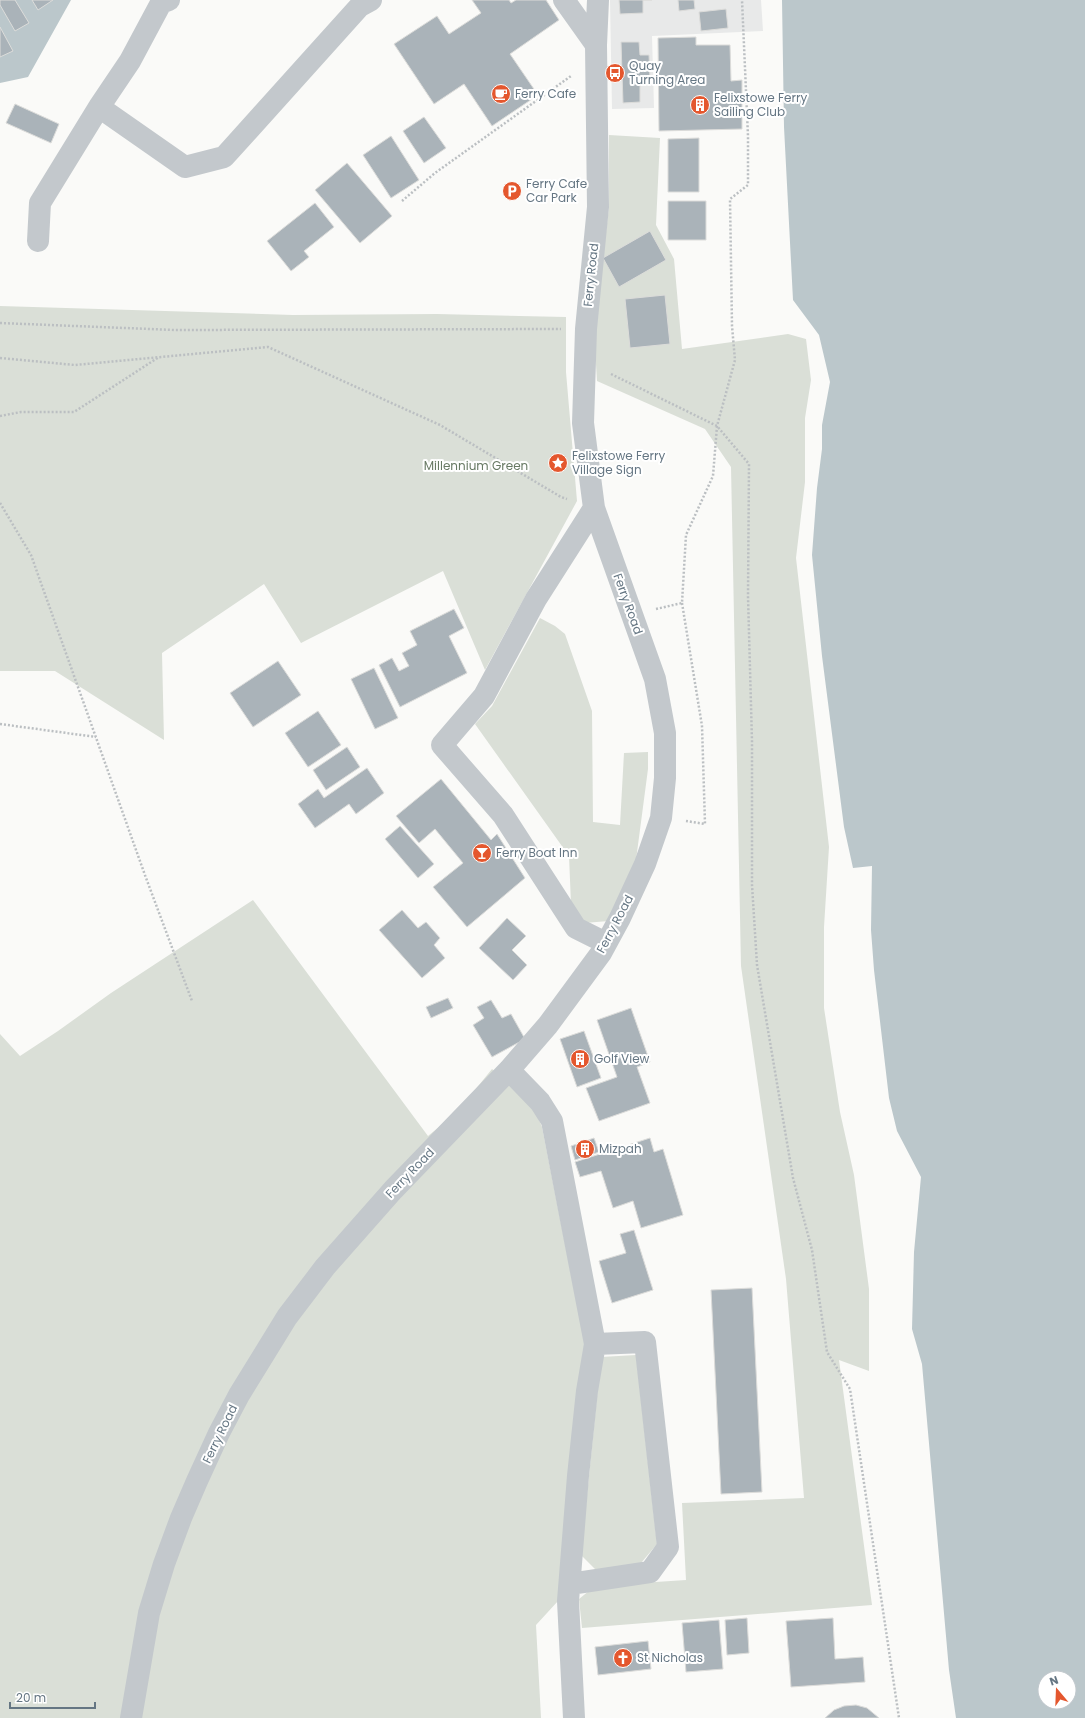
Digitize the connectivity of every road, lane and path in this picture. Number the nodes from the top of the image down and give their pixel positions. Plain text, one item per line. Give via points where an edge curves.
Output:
1 (564, 0) edge
2 (598, 0) edge
3 (742, 0) edge
4 (164, 1) edge
5 (361, 2) edge
6 (596, 52) junction
7 (99, 107) junction
8 (402, 201) dead end
9 (38, 242) dead end
10 (0, 323) edge
11 (586, 329) junction
12 (160, 357) junction
13 (0, 358) edge
14 (610, 374) dead end
15 (0, 416) edge
16 (718, 426) junction
17 (0, 503) edge
18 (594, 508) junction
19 (682, 603) junction
20 (632, 616) junction
21 (0, 724) edge
22 (96, 737) junction
23 (705, 824) dead end
24 (606, 943) junction
25 (192, 1001) dead end
26 (509, 1070) junction
27 (595, 1344) junction
28 (570, 1584) junction
29 (131, 1718) edge
30 (574, 1718) edge
31 (899, 1718) edge

1 - 6 street
2 - 6 street, Ferry Road
3 - 16 path via 748,185 730,199 735,360
4 - 7 street via 130,62
5 - 7 street via 224,157 184,166
6 - 8 path via 435,173
6 - 11 street, Ferry Road via 598,207
7 - 9 street via 40,203
10 - 11 path via 175,330
11 - 18 street, Ferry Road via 583,423
12 - 13 path via 75,365
12 - 15 path via 74,412 21,412
12 - 18 path via 268,347 440,425 561,497
14 - 16 path
16 - 19 path via 713,476 686,535
16 - 31 path via 749,464 752,885 757,966 793,1178 812,1250 826,1352 850,1389
17 - 22 path via 31,556
18 - 20 street, Ferry Road
18 - 24 street via 536,600 484,696 442,745 503,815 576,928
19 - 20 path
19 - 23 path via 702,726
20 - 24 street, Ferry Road via 655,679 665,733 665,778 661,818 645,864
21 - 22 path
22 - 25 path
24 - 26 street, Ferry Road via 548,1024
26 - 27 street via 540,1102 552,1121
26 - 29 street, Ferry Road via 393,1190 325,1267 287,1317 239,1395 197,1481 164,1564 149,1613
27 - 28 street via 578,1476
27 - 28 street via 645,1342 668,1547 650,1572
28 - 30 street via 568,1601

